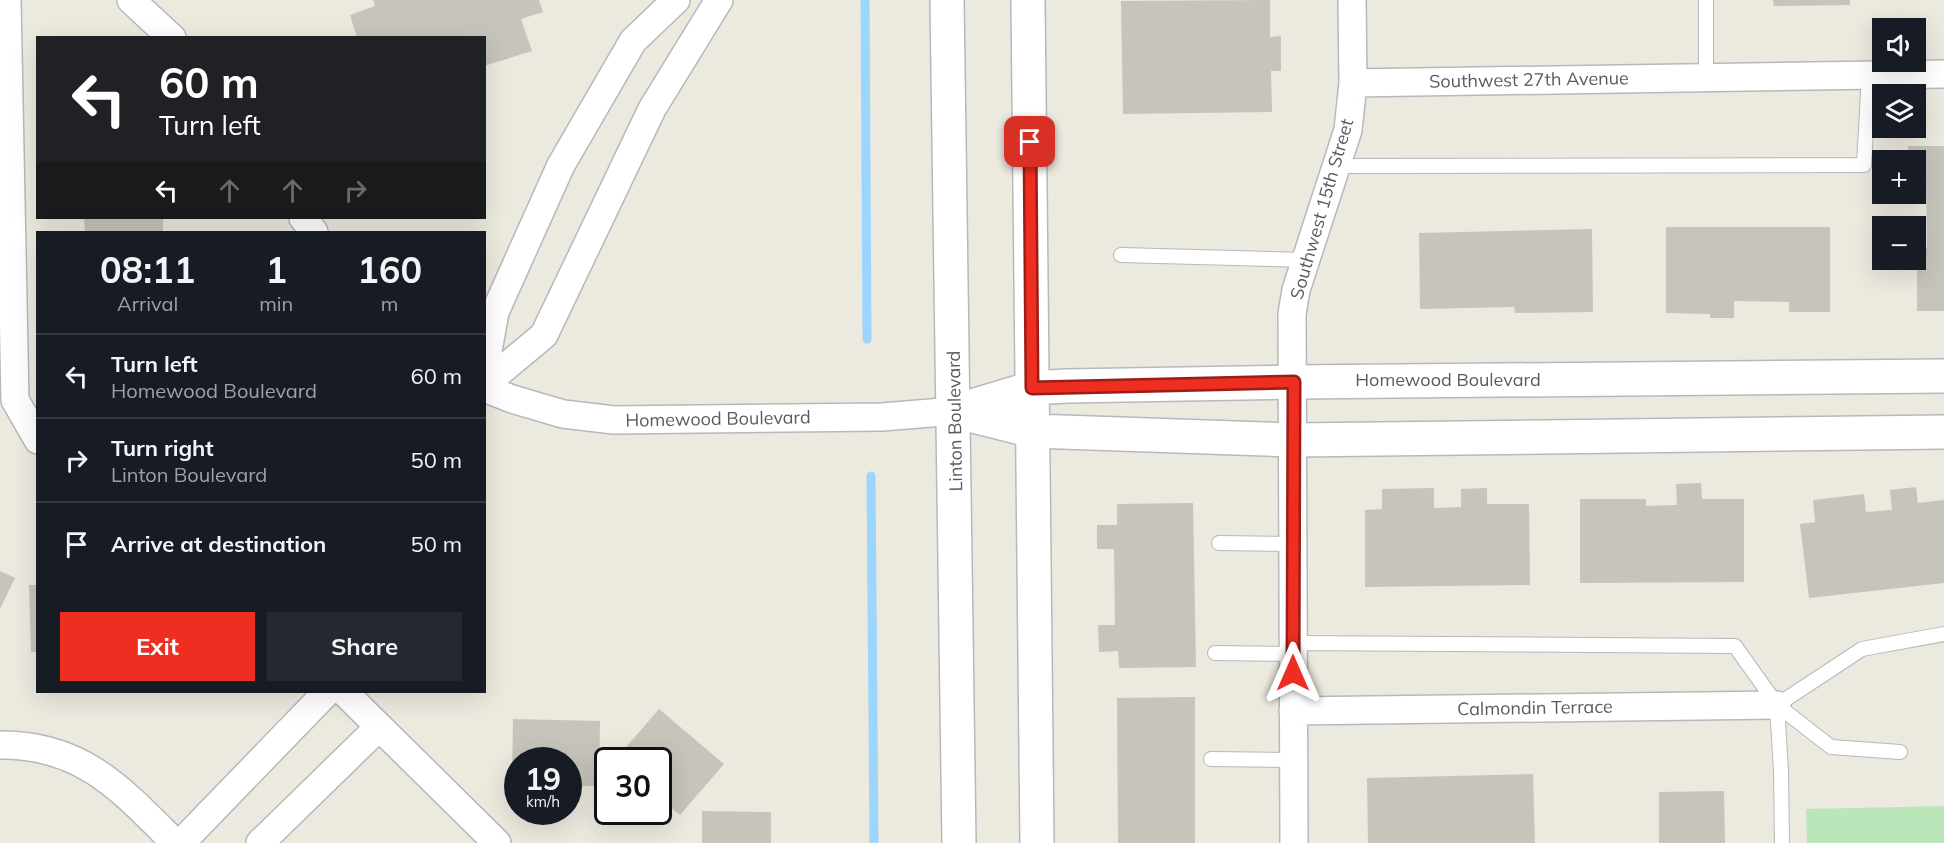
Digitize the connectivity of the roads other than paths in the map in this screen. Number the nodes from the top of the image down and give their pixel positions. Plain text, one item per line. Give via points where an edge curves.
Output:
1 (7, 0) edge
2 (131, 0) edge
3 (676, 0) edge
4 (719, 0) edge
5 (947, 0) edge
6 (1028, 0) edge
7 (1352, 0) edge
8 (1706, 0) edge
9 (170, 36) edge
10 (1944, 74) edge
11 (1869, 75) junction
12 (1706, 76) junction
13 (1353, 83) junction
14 (1336, 166) junction
15 (304, 219) edge
16 (313, 231) edge
17 (1121, 255) dead end
18 (1306, 260) junction
19 (486, 362) edge
20 (1944, 376) edge
21 (1294, 382) junction
22 (486, 384) edge
23 (486, 387) edge
24 (1032, 388) junction
25 (955, 411) junction
26 (1033, 431) junction
27 (1944, 432) edge
28 (36, 437) edge
29 (1294, 440) junction
30 (1219, 543) dead end
31 (1294, 544) junction
32 (1944, 634) edge
33 (1293, 648) junction
34 (1215, 653) dead end
35 (326, 693) edge
36 (345, 693) edge
37 (1777, 705) junction
38 (1293, 711) junction
39 (379, 727) junction
40 (0, 745) edge
41 (1900, 752) dead end
42 (1211, 759) dead end
43 (1293, 760) junction
44 (176, 843) edge
45 (181, 843) edge
46 (260, 843) edge
47 (496, 843) edge
48 (959, 843) edge
49 (1037, 843) edge
50 (1294, 843) edge
51 (1782, 843) edge

1 - 28 street via 15,400
2 - 9 street
3 - 19 street via 633,41 561,165 495,312
4 - 22 street via 652,109 544,335
5 - 25 street, Linton Boulevard
6 - 24 street
7 - 13 street, Southwest 15th Street
8 - 12 lane
10 - 11 street, Southwest 27th Avenue
11 - 12 street, Southwest 27th Avenue
11 - 14 lane via 1864,165
12 - 13 street, Southwest 27th Avenue
13 - 14 street, Southwest 15th Street via 1348,130
14 - 18 street, Southwest 15th Street
15 - 16 street
17 - 18 lane
18 - 21 street, Southwest 15th Street via 1292,314
20 - 21 street, Homewood Boulevard
21 - 24 street, Homewood Boulevard
21 - 29 street, Southwest 15th Street
23 - 25 street, Homewood Boulevard via 563,414 614,420 882,417
24 - 25 street, Homewood Boulevard
24 - 26 street
25 - 26 street, Homewood Boulevard
25 - 48 street, Linton Boulevard
26 - 29 street, Homewood Boulevard
26 - 49 street
27 - 29 street, Homewood Boulevard
29 - 31 street, Southwest 15th Street
30 - 31 lane
31 - 33 street, Southwest 15th Street
32 - 37 lane via 1862,649
33 - 34 lane
33 - 37 lane via 1735,646
33 - 38 street, Southwest 15th Street
35 - 45 street
36 - 39 street
37 - 38 street, Calmondin Terrace
37 - 41 lane via 1831,747
37 - 51 lane
38 - 43 street, Southwest 15th Street
39 - 46 street
39 - 47 street
40 - 44 street via 50,751 82,762 122,790
42 - 43 lane
43 - 50 street, Southwest 15th Street

